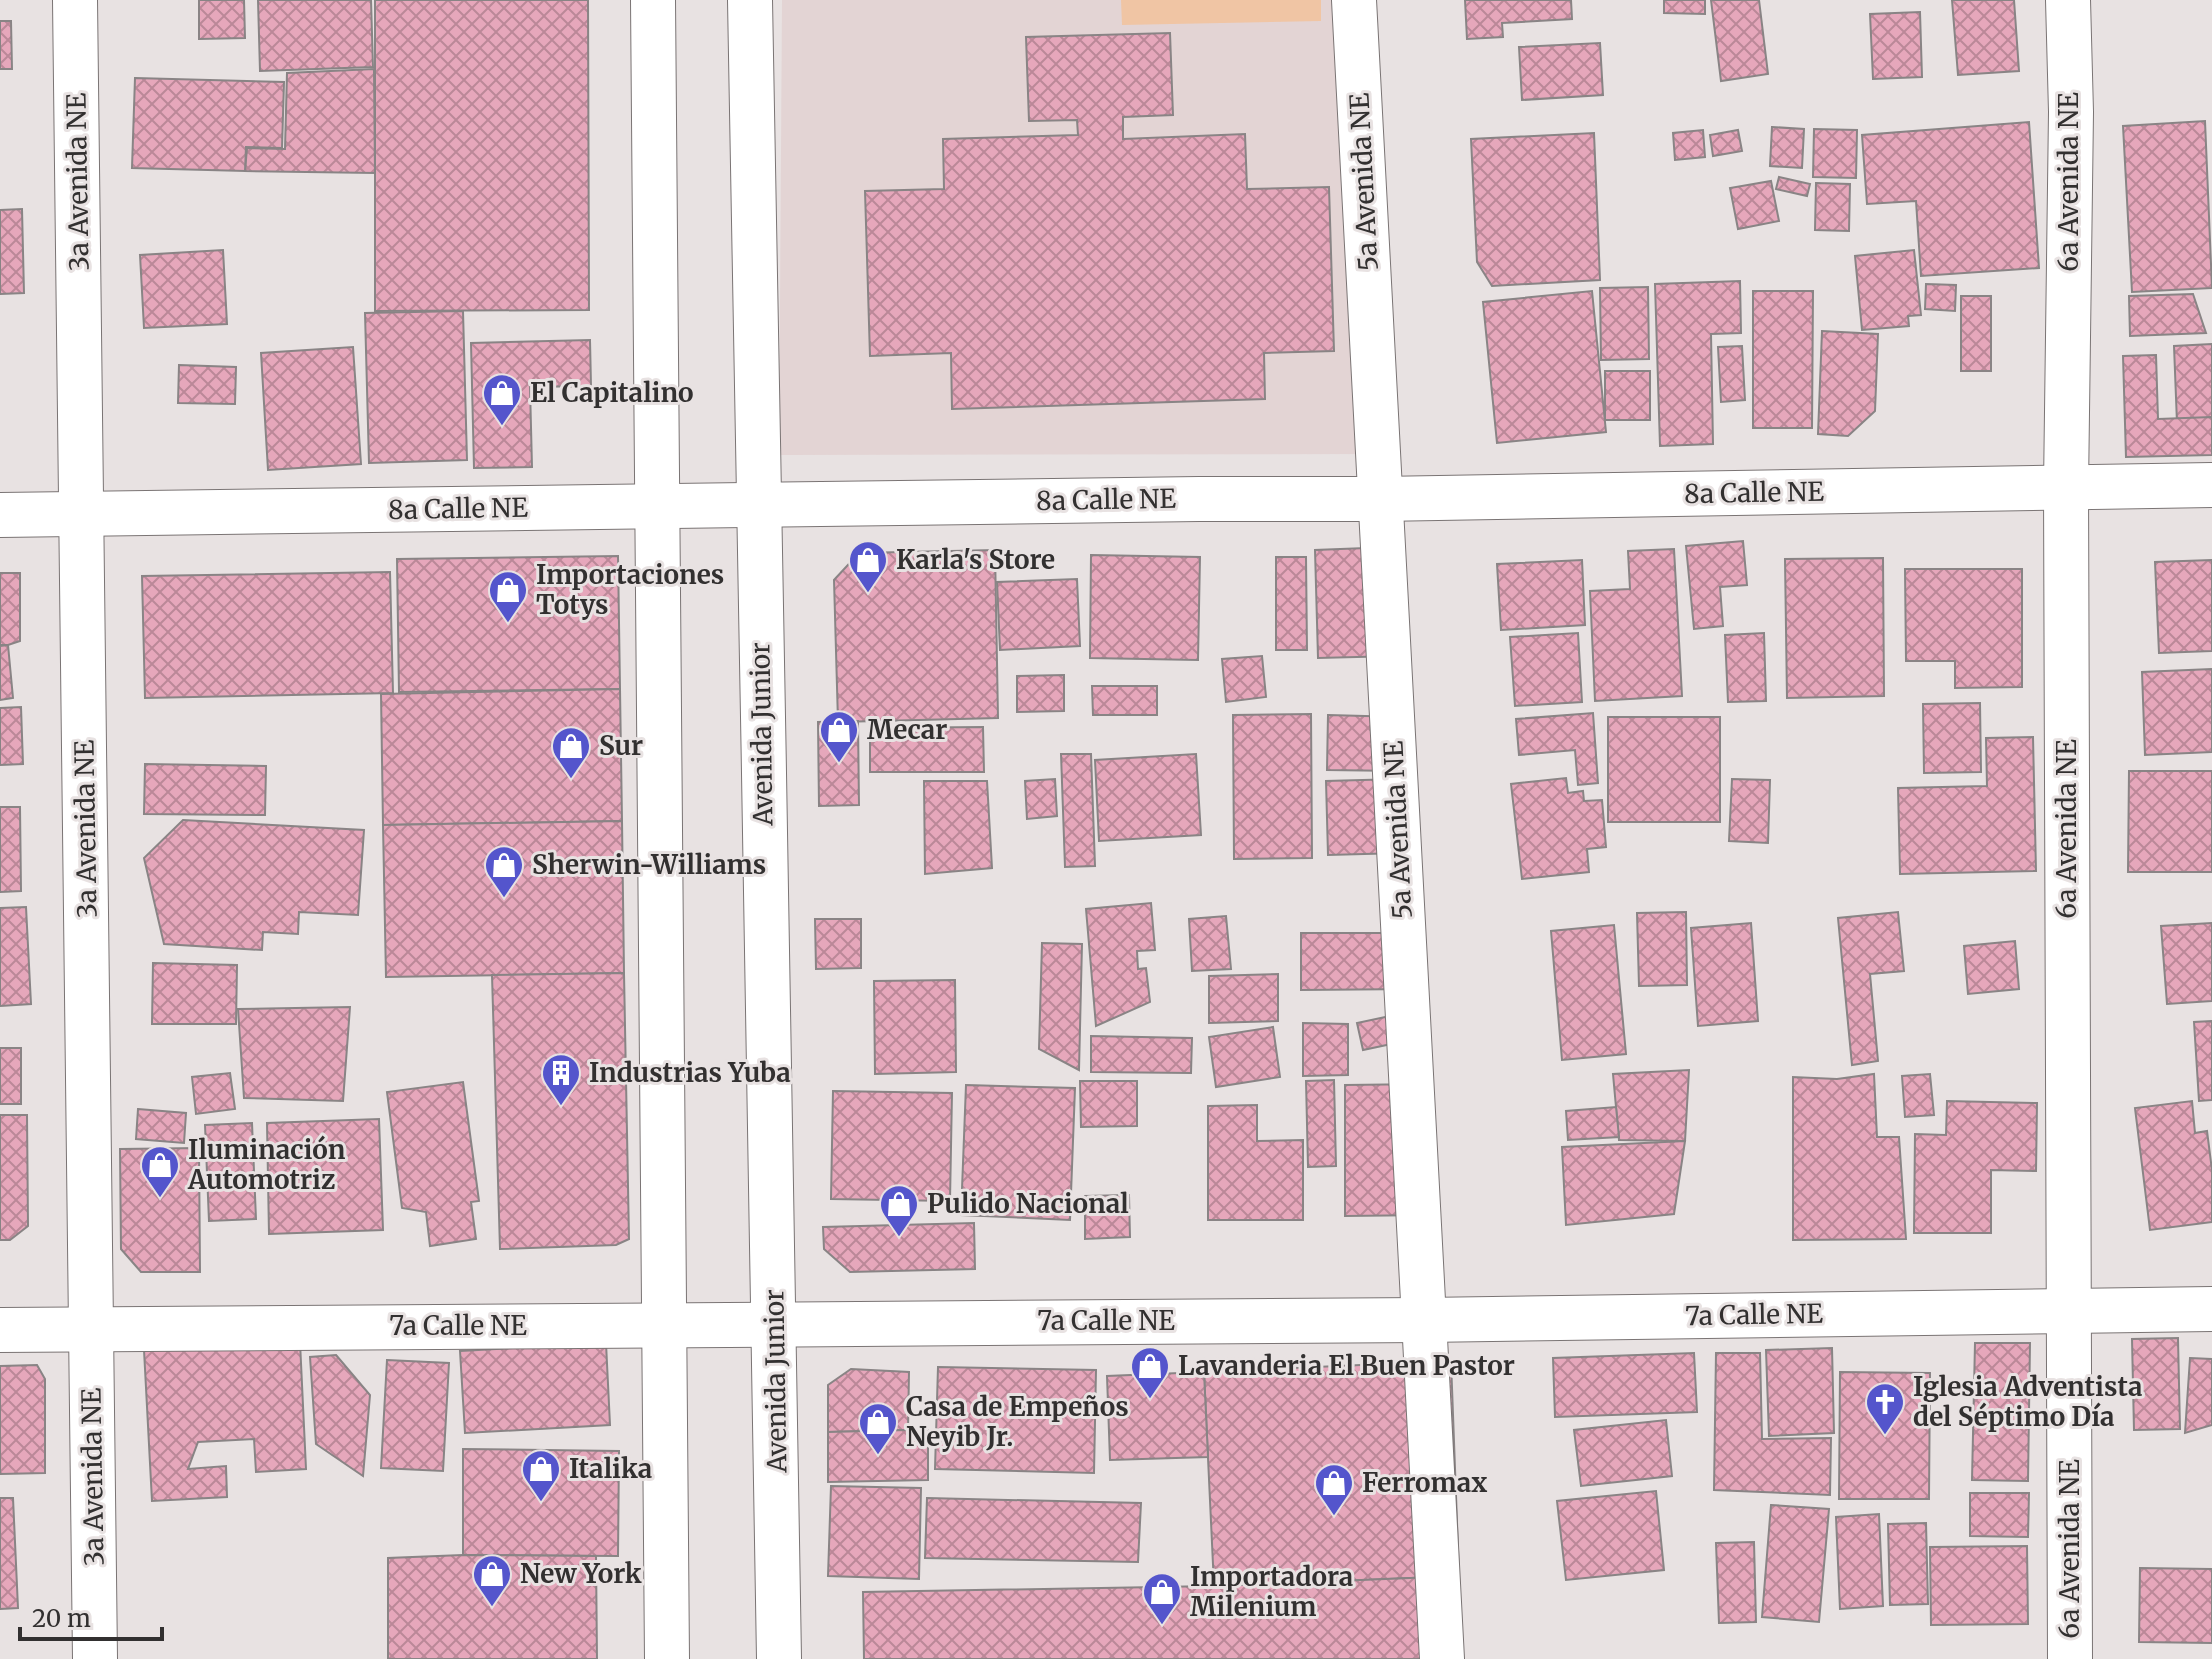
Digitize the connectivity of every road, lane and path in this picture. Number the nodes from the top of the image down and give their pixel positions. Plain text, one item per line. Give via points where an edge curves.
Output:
1 (75, 0) edge
2 (653, 0) edge
3 (750, 0) edge
4 (1354, 0) edge
5 (2068, 0) edge
6 (2212, 485) edge
7 (2066, 487) junction
8 (1380, 499) junction
9 (757, 505) junction
10 (657, 506) junction
11 (82, 514) junction
12 (0, 515) edge
13 (2212, 1309) edge
14 (2069, 1310) junction
15 (1424, 1320) junction
16 (776, 1323) junction
17 (664, 1324) junction
18 (91, 1329) junction
19 (0, 1330) edge
20 (95, 1659) edge
21 (667, 1659) edge
22 (779, 1659) edge
23 (1442, 1659) edge
24 (2070, 1659) edge

1 - 11 street, 3a Avenida NE
2 - 10 street
3 - 9 street, Avenida Junior
4 - 8 street, 5a Avenida NE
5 - 7 street, 6a Avenida NE
6 - 7 street, 8a Calle NE
7 - 8 street, 8a Calle NE
7 - 14 street, 6a Avenida NE
8 - 9 street, 8a Calle NE
8 - 15 street, 5a Avenida NE
9 - 10 street, 8a Calle NE
9 - 16 street, Avenida Junior
10 - 11 street, 8a Calle NE
10 - 17 street
11 - 12 street, 8a Calle NE
11 - 18 street, 3a Avenida NE
13 - 14 street, 7a Calle NE
14 - 15 street, 7a Calle NE
14 - 24 street, 6a Avenida NE
15 - 16 street, 7a Calle NE
15 - 23 street, 5a Avenida NE
16 - 17 street, 7a Calle NE
16 - 22 street, Avenida Junior
17 - 18 street, 7a Calle NE
17 - 21 street
18 - 19 street, 7a Calle NE
18 - 20 street, 3a Avenida NE

